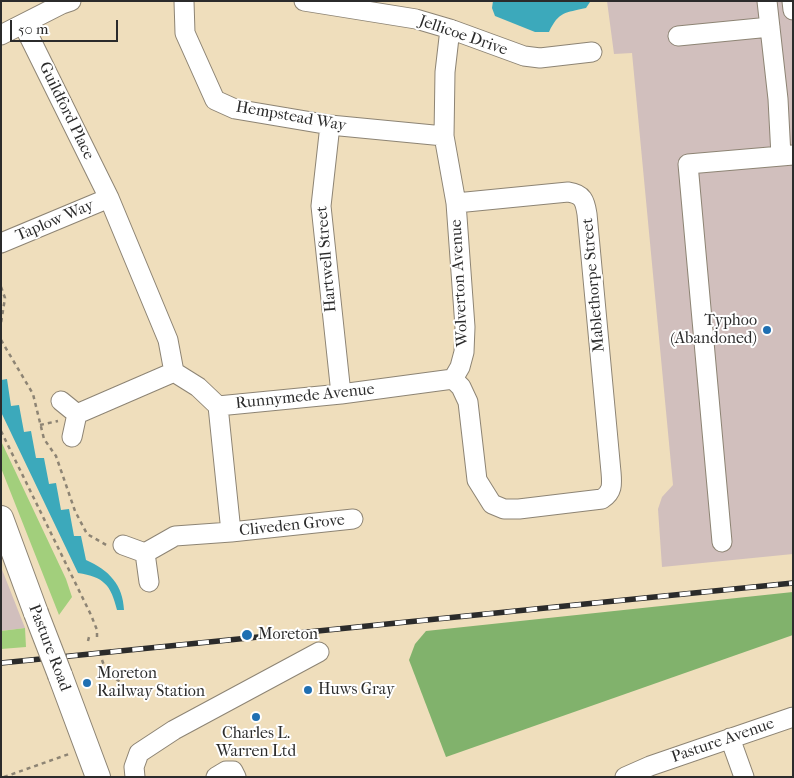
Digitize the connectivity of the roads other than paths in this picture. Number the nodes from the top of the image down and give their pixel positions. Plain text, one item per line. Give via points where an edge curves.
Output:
1 (71, 1) edge
2 (184, 1) edge
3 (304, 1) edge
4 (767, 1) edge
5 (792, 1) edge
6 (793, 10) edge
7 (23, 24) junction
8 (770, 27) junction
9 (450, 29) junction
10 (1, 35) edge
11 (678, 36) dead end
12 (592, 52) dead end
13 (330, 125) junction
14 (444, 136) junction
15 (787, 156) edge
16 (108, 198) junction
17 (456, 203) junction
18 (1, 244) edge
19 (174, 372) junction
20 (453, 379) junction
21 (341, 394) junction
22 (61, 401) dead end
23 (218, 406) junction
24 (77, 414) junction
25 (72, 436) dead end
26 (1, 518) edge
27 (352, 519) dead end
28 (231, 532) junction
29 (722, 542) dead end
30 (123, 545) road end
31 (145, 553) junction
32 (149, 582) dead end
33 (319, 652) dead end
34 (793, 717) edge
35 (730, 738) junction
36 (98, 777) edge
37 (135, 777) edge
38 (216, 777) edge
39 (236, 777) edge
40 (625, 777) edge
41 (744, 777) edge

1 - 7 street
2 - 13 street, Hempstead Way via 185,33 215,100 235,109
3 - 9 street, Jellicoe Drive via 416,19
4 - 8 street
5 - 6 street
7 - 10 street
7 - 16 street, Guildford Place
8 - 11 street
8 - 15 street
9 - 12 street, Jellicoe Drive via 524,56 540,58
9 - 14 street, Wolverton Avenue via 445,72
13 - 14 street, Hempstead Way
13 - 21 street, Hartwell Street via 321,206
14 - 17 street, Wolverton Avenue
15 - 29 street via 688,164
16 - 18 street, Taplow Way
16 - 19 street via 168,340
17 - 20 street, Wolverton Avenue via 465,327 464,352
17 - 20 street, Mablethorpe Street via 568,192 583,198 612,472 608,496 519,509 504,509 492,504 477,480 468,402
19 - 23 street, Runnymede Avenue via 198,387
19 - 24 street
20 - 21 street, Runnymede Avenue
21 - 23 street, Runnymede Avenue
22 - 24 street
23 - 28 street, Cliveden Grove
24 - 25 street
26 - 36 main road, Pasture Road, bridge
27 - 28 street, Cliveden Grove
28 - 31 street, Cliveden Grove via 175,536
30 - 31 street
31 - 32 street
33 - 37 street via 174,730 139,753 134,767
34 - 35 street, Pasture Avenue
35 - 40 street, Pasture Avenue
35 - 41 street
38 - 39 street via 233,771

